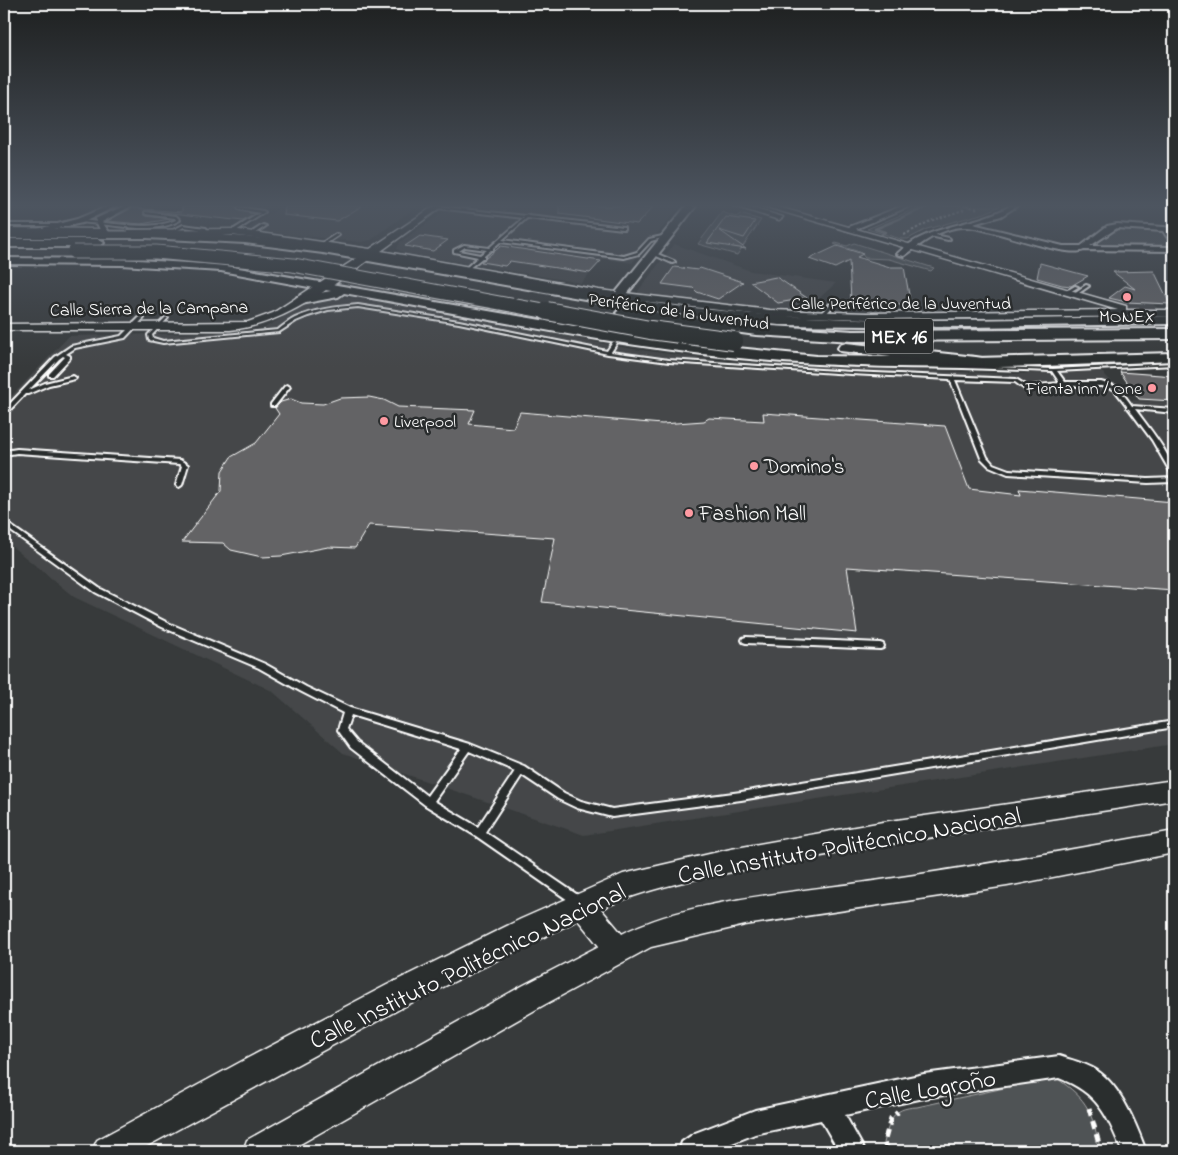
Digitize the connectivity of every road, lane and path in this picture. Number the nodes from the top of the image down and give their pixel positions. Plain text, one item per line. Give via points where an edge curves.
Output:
1 (239, 260) edge
2 (321, 260) edge
3 (323, 260) edge
4 (355, 260) edge
5 (398, 260) junction
6 (478, 260) edge
7 (649, 260) edge
8 (668, 260) edge
9 (921, 260) edge
10 (961, 260) edge
11 (4, 261) edge
12 (673, 262) dead end
13 (468, 268) junction
14 (270, 276) junction
15 (288, 279) junction
16 (318, 285) junction
17 (1087, 286) dead end
18 (1021, 290) dead end
19 (1069, 291) junction
20 (357, 292) junction
21 (374, 295) junction
22 (297, 298) junction
23 (1049, 299) dead end
24 (836, 301) dead end
25 (419, 303) junction
26 (1061, 303) dead end
27 (623, 306) junction
28 (1140, 313) junction
29 (1174, 313) edge
30 (1071, 314) junction
31 (822, 315) junction
32 (58, 317) junction
33 (166, 318) junction
34 (6, 319) edge
35 (1174, 320) edge
36 (779, 321) junction
37 (138, 323) junction
38 (157, 327) junction
39 (4, 328) edge
40 (45, 328) junction
41 (1174, 334) edge
42 (1174, 344) edge
43 (611, 348) junction
44 (842, 348) junction
45 (1174, 357) edge
46 (798, 359) junction
47 (898, 362) junction
48 (976, 362) junction
49 (1174, 364) edge
50 (1053, 370) junction
51 (73, 378) dead end
52 (952, 378) junction
53 (1064, 384) junction
54 (288, 387) dead end
55 (23, 394) junction
56 (273, 405) dead end
57 (1129, 407) junction
58 (1174, 411) edge
59 (4, 414) edge
60 (4, 454) edge
61 (1174, 473) edge
62 (1174, 480) edge
63 (179, 484) dead end
64 (4, 523) edge
65 (746, 640) dead end
66 (880, 646) dead end
67 (348, 711) junction
68 (1174, 724) edge
69 (467, 747) junction
70 (521, 769) junction
71 (1174, 790) edge
72 (428, 802) junction
73 (479, 832) junction
74 (1174, 842) edge
75 (582, 905) junction
76 (618, 949) junction
77 (1087, 1104) dead end
78 (827, 1108) junction
79 (903, 1108) dead end
80 (108, 1151) edge
81 (258, 1151) edge
82 (691, 1151) edge
83 (853, 1151) edge
84 (888, 1151) edge
85 (1101, 1151) edge
86 (1134, 1151) edge

1 - 44 highway, Periférico de la Juventud / MEX 16, bridge via 293,265 582,318 734,341
2 - 27 highway, Periférico de la Juventud / MEX 16
3 - 14 main road via 316,266 297,272
4 - 16 street, Calle Sierra de la Campana
5 - 13 street
5 - 20 main road via 360,271 352,279
5 - 27 main road, Calle Periférico de la Juventud
6 - 13 lane
7 - 27 main road
8 - 12 lane
9 - 18 street
10 - 19 street
11 - 14 main road via 173,264
13 - 27 street
14 - 15 main road
15 - 16 main road
15 - 22 main road
16 - 20 main road
16 - 22 street, Calle Sierra de la Campana
17 - 19 lane
19 - 23 street
19 - 28 street
20 - 21 main road
21 - 22 main road via 335,293
21 - 25 main road
22 - 33 street, Calle Sierra de la Campana via 241,317
22 - 38 street, Calle Sierra de la Campana via 266,320 250,325
24 - 31 lane
25 - 43 main road via 443,312
25 - 46 main road via 657,344
26 - 30 street
27 - 31 street via 733,306
27 - 36 highway
27 - 36 main road, Calle Periférico de la Juventud
27 - 41 highway, Periférico de la Juventud / MEX 16 via 756,330 853,336
28 - 29 street
28 - 30 street
30 - 31 street
32 - 34 street, Calle Sierra de la Campana
32 - 37 street, Calle Sierra de la Campana
32 - 40 street
33 - 37 street, Calle Sierra de la Campana
33 - 38 lane
35 - 36 main road, Calle Periférico de la Juventud
37 - 38 street, Calle Sierra de la Campana
37 - 40 street, Calle Sierra de la Campana
37 - 55 lane via 123,337 79,344
38 - 43 lane via 150,335 151,339 163,342 279,332 306,315 358,306
39 - 40 street, Calle Sierra de la Campana
42 - 44 highway, Periférico de la Juventud / MEX 16
43 - 46 main road via 755,360
43 - 52 lane via 669,361
44 - 48 highway
45 - 48 main road
46 - 47 main road
47 - 48 main road
47 - 50 lane via 958,369
49 - 50 lane
50 - 53 lane
51 - 55 lane
52 - 53 lane via 1016,381 1026,388
52 - 62 lane via 984,458 996,468 1008,472 1073,477
53 - 57 lane via 1113,386 1127,400
54 - 56 lane
55 - 59 lane
57 - 58 lane
57 - 61 lane via 1155,440
60 - 63 lane via 17,451 180,462 185,465
64 - 67 lane via 97,590 165,625 262,666
65 - 66 lane
67 - 69 lane
67 - 72 lane via 342,726 345,736
68 - 70 lane via 963,761 627,812 612,813 580,805
69 - 70 lane
69 - 72 lane
70 - 73 lane
71 - 75 street, Calle Instituto Politécnico Nacional via 883,833 731,861 623,886
72 - 73 lane
73 - 75 lane
74 - 76 street via 1008,874 745,912 647,935
75 - 76 street
75 - 80 street, Calle Instituto Politécnico Nacional via 397,995
76 - 81 street
77 - 85 path
78 - 82 street, Calle Logroño via 755,1122 704,1142
78 - 83 street
78 - 86 street, Calle Logroño via 924,1086 1058,1067 1088,1078 1105,1096 1117,1110
79 - 84 path via 891,1118 884,1143

